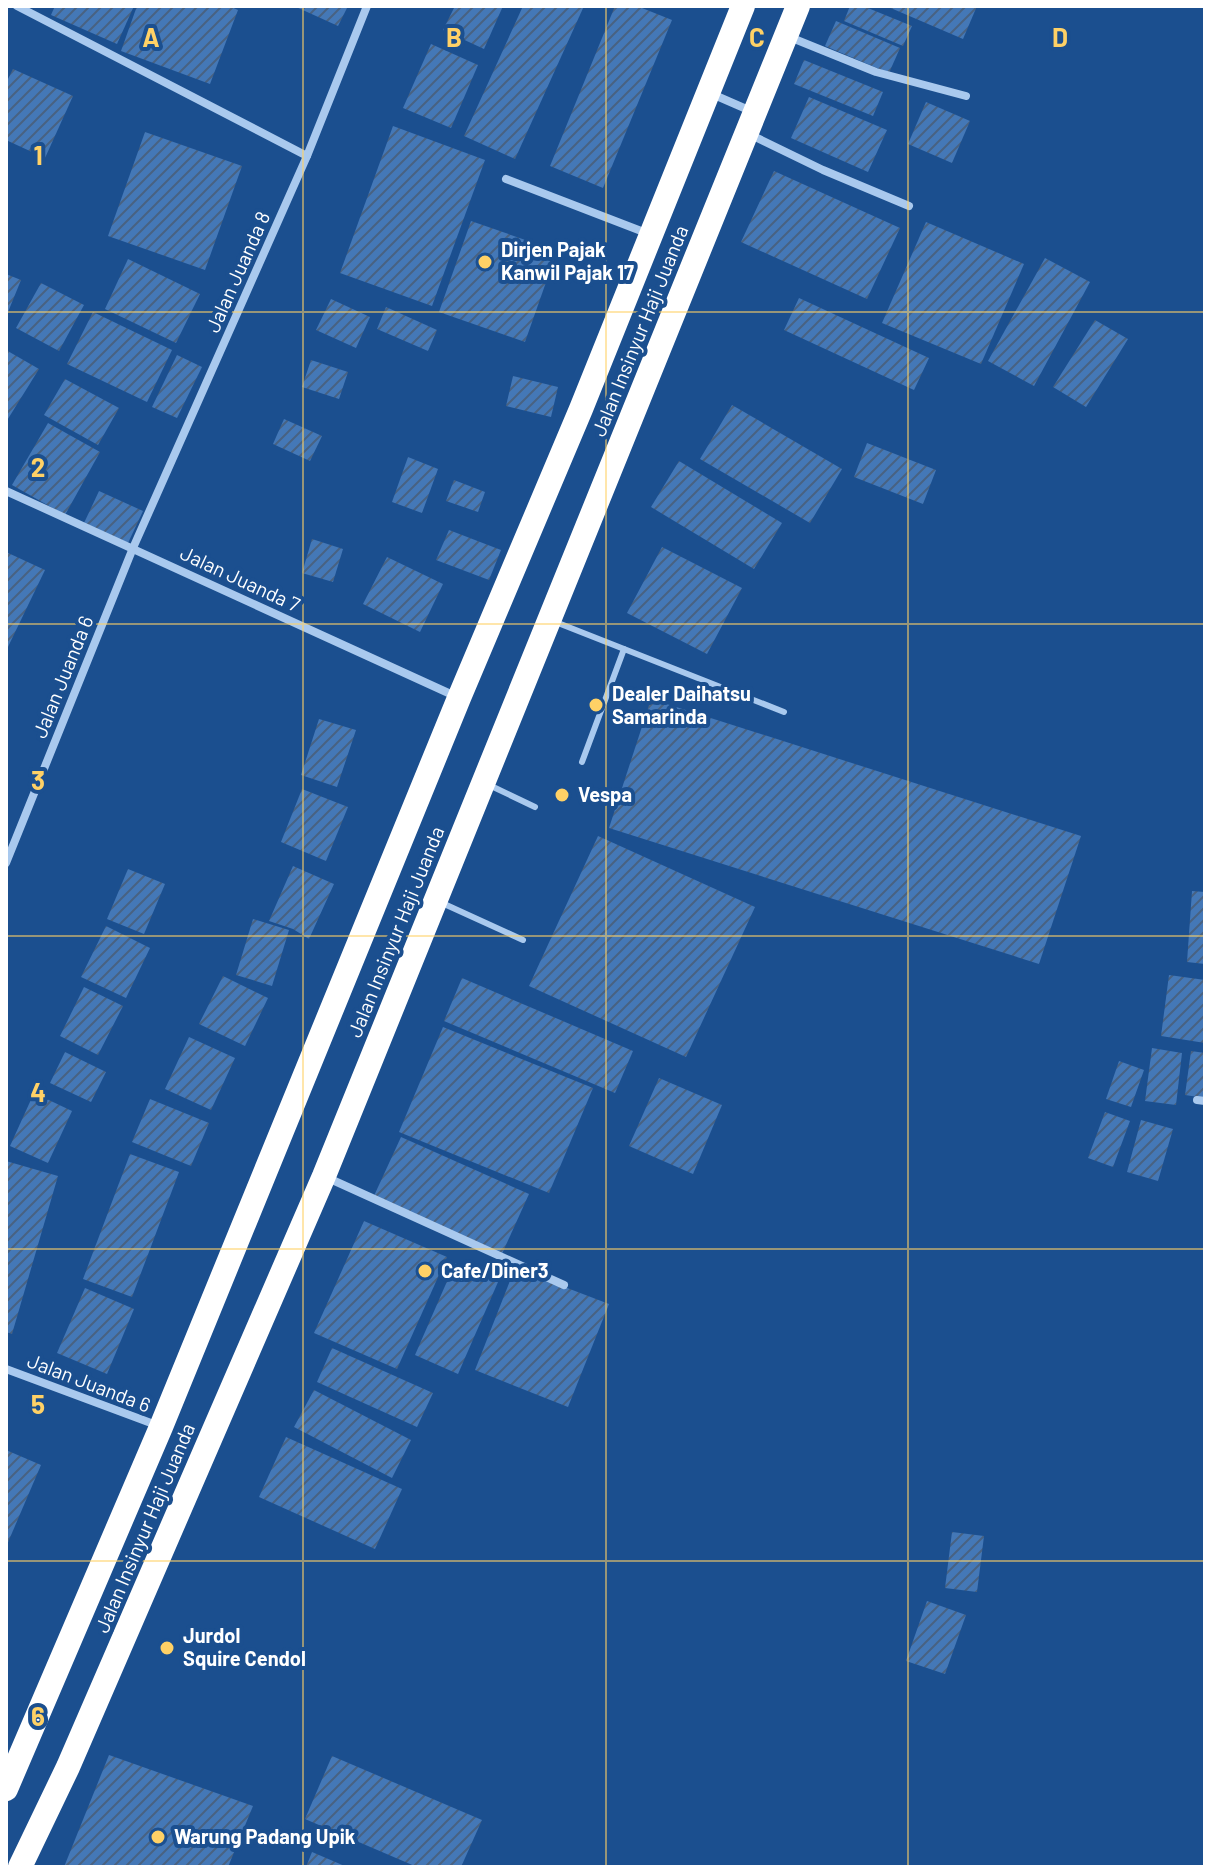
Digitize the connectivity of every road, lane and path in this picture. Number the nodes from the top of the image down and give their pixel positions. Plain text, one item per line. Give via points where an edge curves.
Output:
1 (17, 6) edge
2 (367, 6) edge
3 (743, 6) edge
4 (798, 6) edge
5 (786, 35) junction
6 (708, 92) junction
7 (966, 96) dead end
8 (751, 123) junction
9 (307, 156) junction
10 (506, 179) dead end
11 (909, 206) dead end
12 (650, 235) junction
13 (6, 491) edge
14 (133, 548) junction
15 (548, 619) junction
16 (624, 649) junction
17 (459, 698) junction
18 (784, 712) dead end
19 (582, 762) dead end
20 (482, 782) junction
21 (535, 807) dead end
22 (6, 863) edge
23 (435, 900) junction
24 (523, 940) dead end
25 (324, 1176) junction
26 (564, 1285) dead end
27 (6, 1369) edge
28 (161, 1427) junction
29 (6, 1789) edge
30 (20, 1867) edge

1 - 9 street
2 - 9 street, Jalan Juanda 8
3 - 6 highway, Jalan Insinyur Haji Juanda
4 - 5 highway, Jalan Insinyur Haji Juanda
5 - 7 street via 876,72
5 - 8 highway, Jalan Insinyur Haji Juanda
6 - 8 street
6 - 12 highway, Jalan Insinyur Haji Juanda
8 - 11 street via 823,170
8 - 15 highway, Jalan Insinyur Haji Juanda
9 - 14 street, Jalan Juanda 8
10 - 12 street
12 - 17 highway, Jalan Insinyur Haji Juanda
13 - 14 street, Jalan Juanda 7
14 - 17 street, Jalan Juanda 7
14 - 22 street, Jalan Juanda 6
15 - 16 lane
15 - 20 highway, Jalan Insinyur Haji Juanda
16 - 18 lane
16 - 19 lane
17 - 28 highway, Jalan Insinyur Haji Juanda
20 - 21 lane
20 - 23 highway, Jalan Insinyur Haji Juanda
23 - 24 lane
23 - 25 highway, Jalan Insinyur Haji Juanda
25 - 26 street
25 - 30 highway, Jalan Insinyur Haji Juanda
27 - 28 street, Jalan Juanda 6
28 - 29 highway, Jalan Insinyur Haji Juanda

